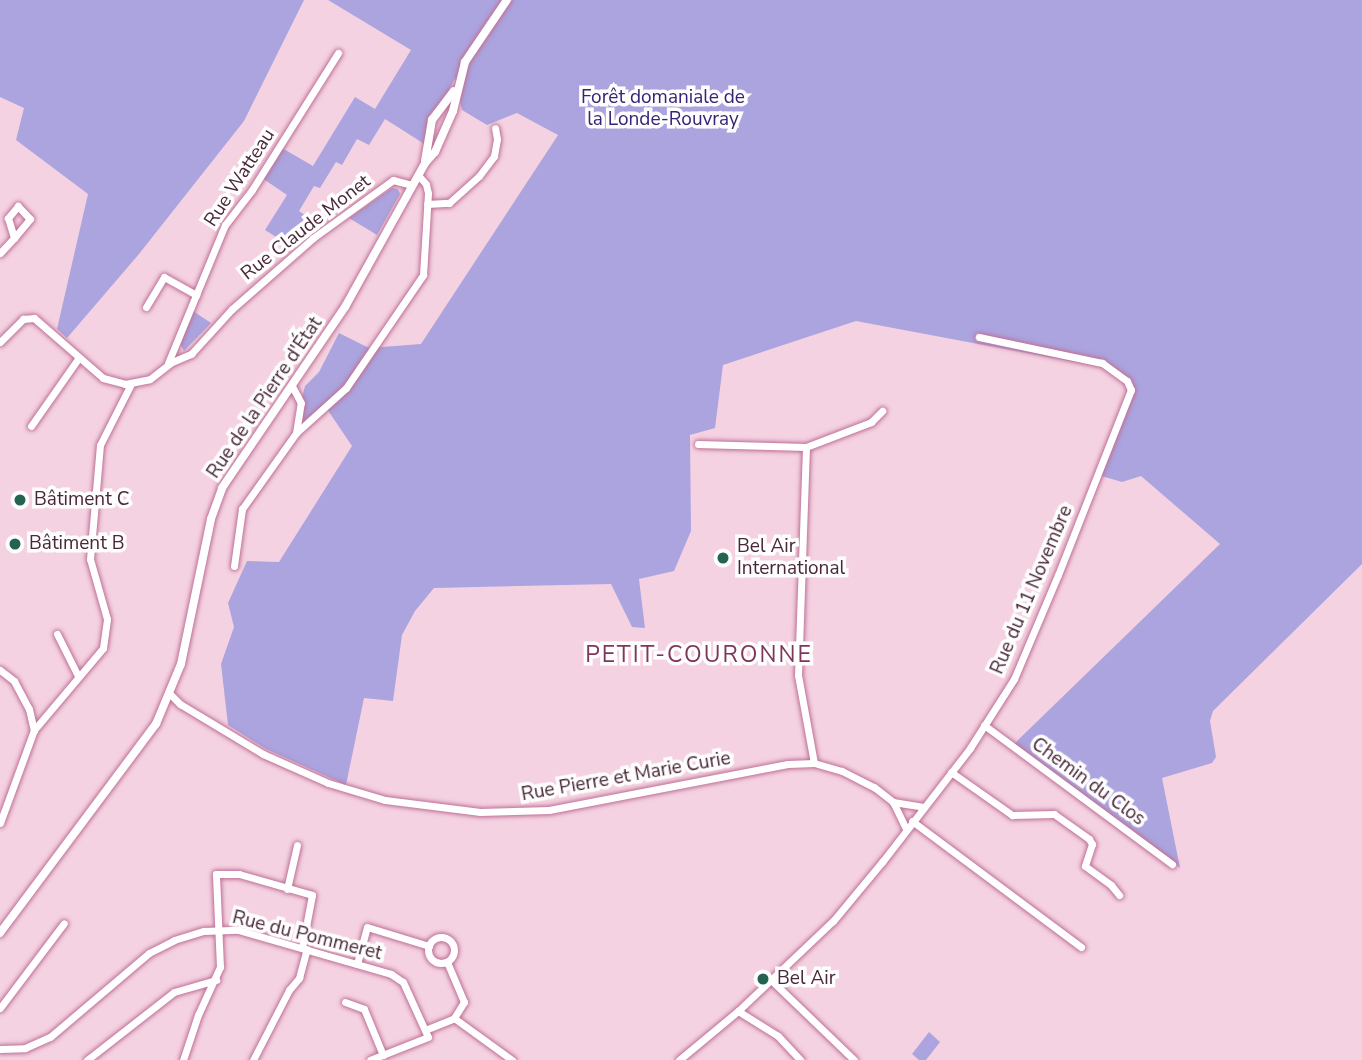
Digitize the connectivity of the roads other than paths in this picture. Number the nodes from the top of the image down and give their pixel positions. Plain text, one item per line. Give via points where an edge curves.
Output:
1 (507, 0) edge
2 (338, 53) dead end
3 (458, 86) junction
4 (495, 128) dead end
5 (425, 163) junction
6 (418, 175) junction
7 (412, 185) junction
8 (427, 204) junction
9 (14, 238) dead end
10 (0, 253) edge
11 (196, 295) junction
12 (146, 307) dead end
13 (979, 337) dead end
14 (0, 342) edge
15 (78, 359) junction
16 (166, 367) junction
17 (131, 384) junction
18 (292, 386) junction
19 (882, 411) dead end
20 (31, 426) dead end
21 (296, 433) junction
22 (698, 444) dead end
23 (806, 447) junction
24 (234, 566) dead end
25 (57, 634) dead end
26 (0, 670) edge
27 (78, 676) junction
28 (171, 695) junction
29 (984, 725) junction
30 (34, 730) junction
31 (814, 763) junction
32 (951, 772) junction
33 (892, 802) junction
34 (924, 807) junction
35 (912, 821) junction
36 (0, 823) edge
37 (906, 829) junction
38 (297, 845) dead end
39 (1172, 864) dead end
40 (287, 889) junction
41 (1119, 895) dead end
42 (64, 923) dead end
43 (218, 930) junction
44 (0, 933) edge
45 (429, 946) junction
46 (1081, 947) dead end
47 (304, 948) junction
48 (447, 962) junction
49 (357, 964) junction
50 (771, 979) junction
51 (216, 980) junction
52 (345, 1002) dead end
53 (0, 1008) edge
54 (738, 1011) junction
55 (454, 1018) junction
56 (425, 1030) junction
57 (0, 1049) edge
58 (386, 1056) edge
59 (87, 1060) edge
60 (183, 1060) edge
61 (253, 1060) edge
62 (370, 1060) edge
63 (512, 1060) edge
64 (678, 1060) edge
65 (800, 1060) edge
66 (854, 1060) edge

1 - 3 street, Rue de la Pierre d'État via 465,62
2 - 11 street, Rue Watteau via 225,225
3 - 5 street, Rue de la Pierre d'État via 435,152
3 - 5 street via 432,120
4 - 8 street via 494,156 479,176 450,203
5 - 6 street, Rue de la Pierre d'État
6 - 7 street, Rue de la Pierre d'État
6 - 8 street via 426,184
7 - 16 street, Rue Claude Monet via 393,180 313,238 232,309 191,354
7 - 18 street, Rue de la Pierre d'État via 345,307
8 - 21 street via 423,275 346,388
9 - 10 street
11 - 12 street via 164,277
11 - 16 street, Rue Watteau
13 - 29 street, Rue du 11 Novembre via 1102,363 1128,380 1131,390 1018,669
14 - 15 street via 29,317 38,319
15 - 17 street via 103,378
15 - 20 street
16 - 17 street, Rue Claude Monet via 150,379
17 - 27 street via 100,445 89,559 107,619 103,648
18 - 21 street via 301,403
18 - 28 street, Rue de la Pierre d'État via 216,501
19 - 23 street via 871,422
21 - 24 street via 242,509
22 - 23 street
23 - 31 street via 798,675
25 - 27 street
26 - 30 street via 14,681
27 - 30 street
28 - 31 street, Rue Pierre et Marie Curie via 229,736 305,774 385,800 440,808 512,813 549,810 788,764
28 - 44 street, Rue de la Pierre d'État via 156,724
29 - 32 street, Rue du 11 Novembre
29 - 39 street, Chemin du Clos
30 - 36 street
31 - 33 street, Rue Pierre et Marie Curie via 842,771
32 - 34 street, Rue du 11 Novembre
32 - 41 street via 1012,815 1054,814 1089,839 1092,844 1086,866
33 - 34 street, Rue Pierre et Marie Curie
33 - 37 street, Rue Pierre et Marie Curie
34 - 35 street, Rue du 11 Novembre
35 - 37 street, Rue du 11 Novembre
35 - 46 street
37 - 50 street, Rue du 11 Novembre via 833,920
38 - 40 street
40 - 43 street via 239,874 216,874
40 - 47 street via 312,895
42 - 53 street
43 - 47 street, Rue du Pommeret via 238,930
43 - 51 street
43 - 57 street, Rue du Pommeret via 174,940 149,953 50,1037 25,1048
45 - 48 street via 431,958
45 - 48 street via 438,938 450,941 454,952
45 - 49 street via 367,928
47 - 49 street, Rue du Pommeret
47 - 61 street via 299,978
48 - 55 street via 464,1002
49 - 56 street, Rue du Pommeret via 403,982
50 - 54 street, Rue du 11 Novembre
50 - 66 street
51 - 59 street via 174,992
51 - 60 street
52 - 58 street via 364,1009
54 - 64 street, Rue du 11 Novembre
54 - 65 street via 778,1036
55 - 56 street
55 - 63 street
56 - 58 street via 428,1037
58 - 62 street

